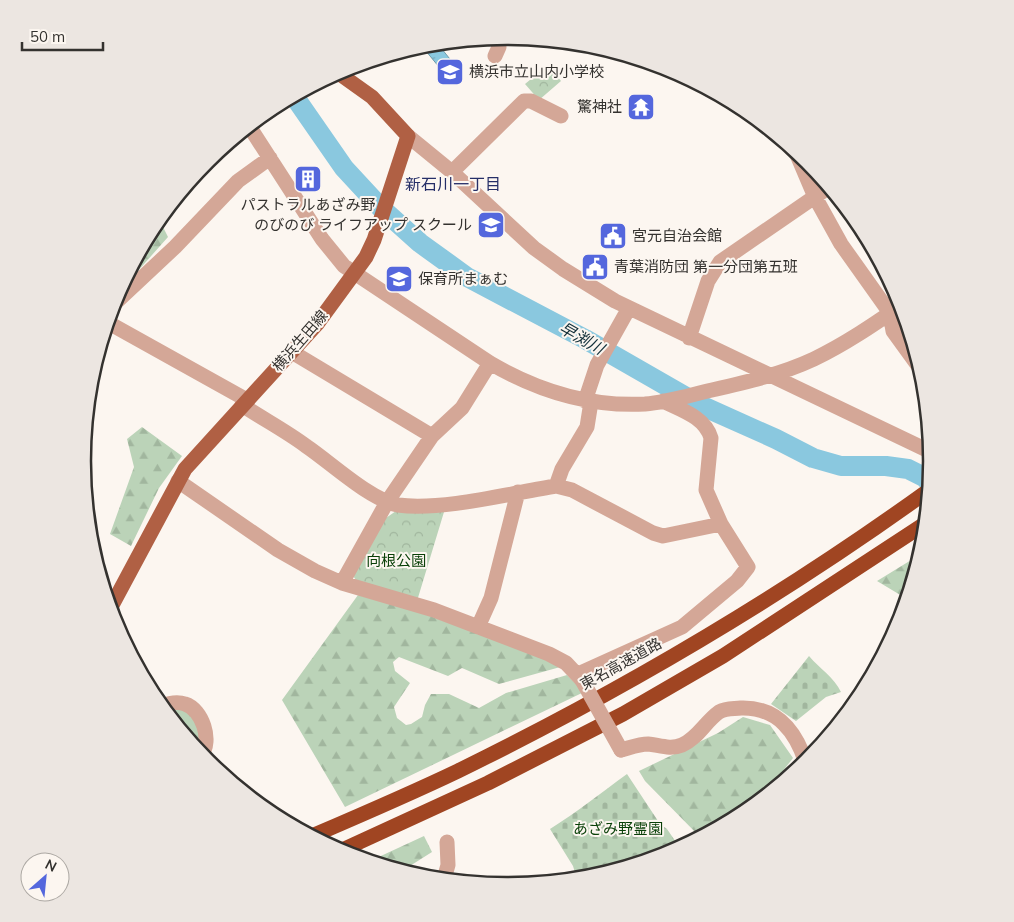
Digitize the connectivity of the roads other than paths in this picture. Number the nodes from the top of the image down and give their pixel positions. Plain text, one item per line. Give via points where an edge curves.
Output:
1 (498, 45) edge
2 (495, 56) dead end
3 (346, 78) edge
4 (561, 116) dead end
5 (253, 132) edge
6 (408, 136) junction
7 (270, 158) junction
8 (802, 168) edge
9 (452, 172) junction
10 (824, 191) edge
11 (815, 197) junction
12 (355, 274) junction
13 (128, 291) edge
14 (892, 304) edge
15 (629, 308) junction
16 (894, 310) edge
17 (895, 313) edge
18 (113, 326) edge
19 (689, 338) junction
20 (292, 352) junction
21 (909, 354) edge
22 (490, 363) junction
23 (769, 376) junction
24 (668, 401) junction
25 (588, 402) junction
26 (245, 403) junction
27 (432, 436) junction
28 (923, 448) edge
29 (178, 481) junction
30 (556, 486) junction
31 (518, 492) junction
32 (921, 496) edge
33 (388, 502) junction
34 (722, 524) junction
35 (917, 529) edge
36 (342, 583) junction
37 (115, 600) edge
38 (478, 627) junction
39 (580, 677) junction
40 (169, 703) edge
41 (205, 747) edge
42 (802, 753) edge
43 (320, 832) edge
44 (447, 842) dead end
45 (351, 846) edge
46 (446, 872) edge

1 - 2 street
3 - 6 main road via 372,97
4 - 9 street via 531,100 524,101
5 - 7 street
6 - 9 street
6 - 12 main road, 横浜生田線 via 380,222 366,257
7 - 12 street via 332,252
7 - 13 street via 238,181
8 - 11 street
9 - 15 street via 534,248
10 - 11 street
11 - 14 street via 841,244
11 - 19 street via 720,262 708,281
12 - 20 main road, 横浜生田線
12 - 22 street
15 - 19 street
15 - 25 street via 599,362
16 - 23 street via 812,359
17 - 21 street via 893,331
18 - 26 street
19 - 23 street
20 - 26 main road, 横浜生田線
20 - 27 street
22 - 25 street via 513,377 548,391
22 - 27 street via 462,408
23 - 24 street
23 - 28 street
24 - 25 street
24 - 34 street via 696,417 710,433 706,490
25 - 30 street via 587,427 562,469
26 - 29 main road, 横浜生田線 via 200,451
26 - 33 street via 352,481
27 - 33 street
29 - 36 street via 278,550
29 - 37 main road, 横浜生田線
30 - 31 street
30 - 34 street via 572,490 663,536
31 - 33 street via 437,506
31 - 38 street via 491,598
32 - 43 highway, 東名高速道路 via 785,586 618,687 457,771
33 - 36 street
34 - 39 street via 748,567 744,574 682,627
35 - 45 highway via 723,656 622,714 488,783
36 - 38 street via 434,610
38 - 39 street via 549,654 566,663
39 - 42 street, bridge via 621,750 648,744 679,746 692,741 725,709 750,708 772,714 785,723 796,736
40 - 41 street via 185,703 195,709 202,723
44 - 46 street

